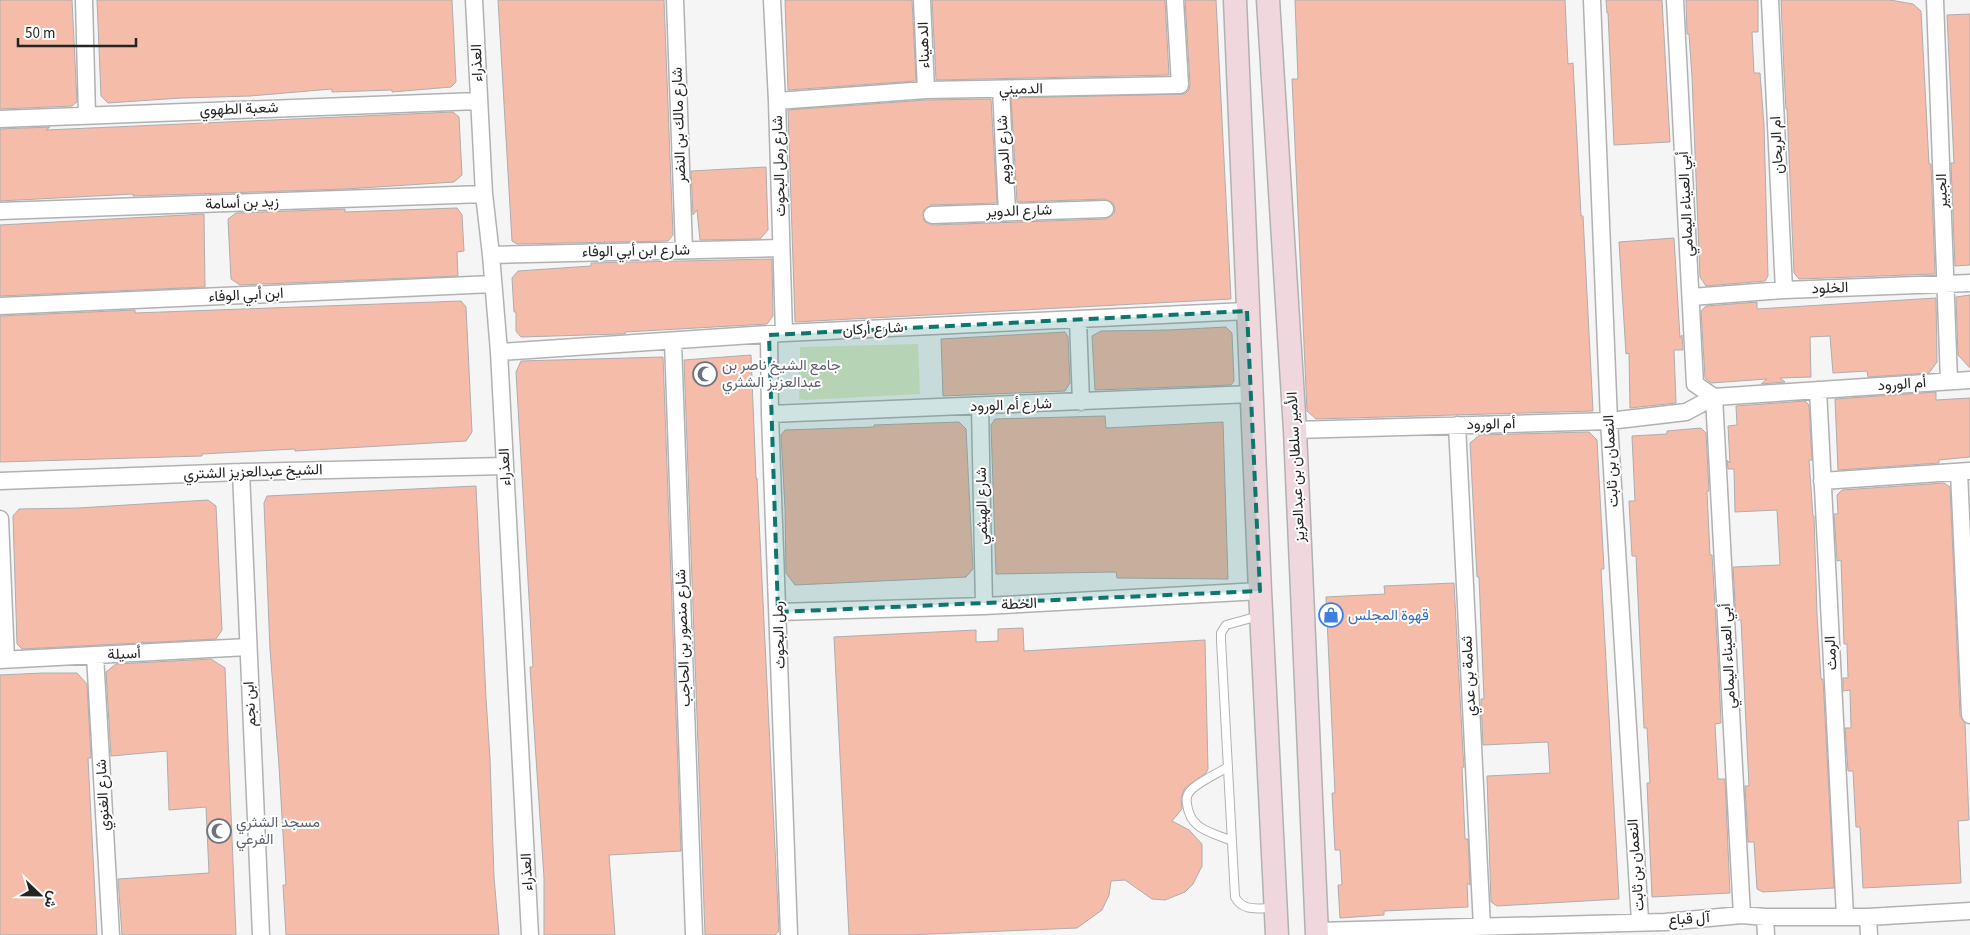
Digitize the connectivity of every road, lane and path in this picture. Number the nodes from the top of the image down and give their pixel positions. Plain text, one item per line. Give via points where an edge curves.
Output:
1 (84, 0) edge
2 (474, 0) edge
3 (675, 0) edge
4 (772, 0) edge
5 (922, 0) edge
6 (1175, 0) edge
7 (1235, 0) edge
8 (1268, 0) edge
9 (1592, 0) edge
10 (1675, 0) edge
11 (1770, 0) edge
12 (1935, 0) edge
13 (1001, 89) junction
14 (926, 90) junction
15 (777, 100) junction
16 (478, 101) junction
17 (87, 115) junction
18 (0, 119) edge
19 (484, 194) junction
20 (1105, 209) dead end
21 (0, 211) edge
22 (1006, 212) junction
23 (932, 215) dead end
24 (782, 248) junction
25 (684, 250) junction
26 (492, 255) junction
27 (1970, 283) edge
28 (493, 284) junction
29 (1945, 284) junction
30 (1784, 290) junction
31 (1691, 297) junction
32 (0, 306) edge
33 (1248, 311) junction
34 (1078, 320) junction
35 (777, 334) junction
36 (673, 342) junction
37 (499, 352) junction
38 (1970, 380) edge
39 (1949, 381) junction
40 (1818, 390) junction
41 (1252, 394) junction
42 (1714, 397) junction
43 (1081, 402) junction
44 (980, 406) junction
45 (770, 414) junction
46 (1609, 421) junction
47 (1457, 425) junction
48 (1295, 430) junction
49 (505, 466) junction
50 (1964, 471) edge
51 (240, 472) junction
52 (0, 481) edge
53 (1822, 481) junction
54 (0, 519) edge
55 (1260, 591) junction
56 (984, 606) junction
57 (778, 612) junction
58 (1261, 615) junction
59 (248, 648) junction
60 (95, 655) junction
61 (3, 660) edge
62 (1970, 715) edge
63 (1228, 767) junction
64 (1232, 841) junction
65 (1275, 908) junction
66 (1970, 910) edge
67 (1742, 915) junction
68 (1844, 916) junction
69 (1868, 916) junction
70 (1766, 917) junction
71 (1640, 921) junction
72 (1665, 928) edge
73 (1491, 930) edge
74 (1317, 933) edge
75 (111, 935) edge
76 (261, 935) edge
77 (530, 935) edge
78 (694, 935) edge
79 (789, 935) edge
80 (1277, 935) edge
81 (1766, 935) edge
82 (1869, 935) edge

1 - 17 street
2 - 16 street, العذراء
3 - 25 street, شارع مالك بن النضر
4 - 15 street, شارع رمل البحوث
5 - 14 street, الدهيناء
6 - 13 street, الدميني via 1180,84
7 - 33 street
8 - 48 street, الأمير سلطان بن عبدالعزيز
9 - 46 street, النعمان بن ثابت
10 - 31 street, أبي العيناء اليمامي
11 - 30 street, ام الريحان
12 - 29 street, الجبير
13 - 14 street, الدميني
13 - 22 street, شارع الدويم
14 - 15 street, الدميني
15 - 24 street, شارع رمل البحوث
16 - 17 street, شعبة الطهوي
16 - 19 street, العذراء
17 - 18 street, شعبة الطهوي
19 - 21 street, زيد بن أسامة
19 - 26 street, العذراء
20 - 22 street, شارع الدوير
22 - 23 street, شارع الدوير
24 - 25 street, شارع ابن أبي الوفاء
24 - 35 street, شارع رمل البحوث
25 - 26 street, شارع ابن أبي الوفاء
26 - 28 street, العذراء
27 - 29 street, الخلود
28 - 32 street, ابن أبي الوفاء
28 - 37 street, العذراء
29 - 30 street, الخلود
29 - 39 street, الجبير
30 - 31 street, الخلود
31 - 42 street, أبي العيناء اليمامي via 1695,384
33 - 34 street, شارع أركان
33 - 41 street
34 - 35 street, شارع أركان
34 - 43 street
35 - 36 street, شارع أركان
35 - 45 street, رمل البحوث
36 - 37 street, شارع أركان
36 - 78 street, شارع منصور بن الحاجب
37 - 49 street, العذراء
38 - 39 street, أم الورود
39 - 40 street, أم الورود
40 - 42 street, أم الورود
40 - 53 street, الرمث
41 - 43 street, شارع أم الورود
41 - 55 street
42 - 46 street, أم الورود via 1686,412
42 - 67 street, أبي العيناء اليمامي
43 - 44 street, شارع أم الورود
44 - 45 street, شارع أم الورود
44 - 56 street, شارع الهيثمي
45 - 57 street, رمل البحوث
46 - 47 street, أم الورود
46 - 71 street, النعمان بن ثابت
47 - 48 street, أم الورود
47 - 73 street, ثمامة بن عدي
48 - 74 street, الأمير سلطان بن عبدالعزيز
49 - 51 street, الشيخ عبدالعزيز الشتري
49 - 77 street, العذراء
50 - 53 street
50 - 62 street
51 - 52 street, الشيخ عبدالعزيز الشتري
51 - 59 street, ابن نجم
53 - 68 street, الرمث
54 - 61 street
55 - 56 street, الخطة
55 - 58 street
56 - 57 street, الخطة
57 - 79 street, رمل البحوث
58 - 63 lane via 1226,625 1221,633
58 - 65 street
59 - 60 street, أسيلة
59 - 76 street, ابن نجم
60 - 61 street, أسيلة
60 - 75 street, شارع الغنوي
63 - 64 lane
63 - 64 lane via 1191,789 1186,801 1192,822
64 - 65 lane via 1238,903 1246,908
65 - 80 street
66 - 69 street, آل قباع
67 - 70 street, آل قباع
67 - 72 street, آل قباع
68 - 69 street, آل قباع
68 - 70 street, آل قباع
69 - 82 street
70 - 81 street
71 - 72 street, آل قباع
71 - 73 street, آل قباع
73 - 74 street, آل قباع

